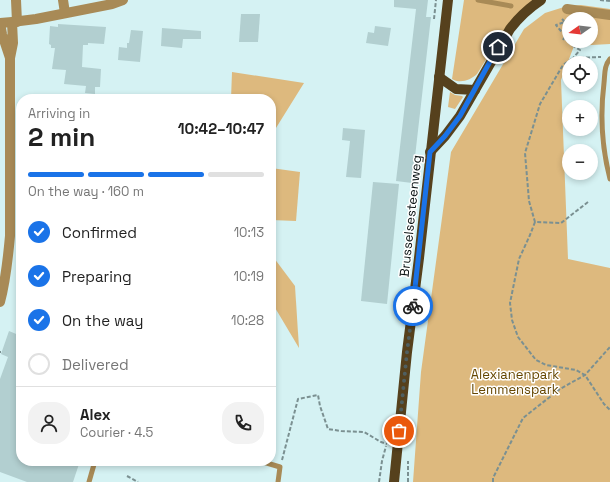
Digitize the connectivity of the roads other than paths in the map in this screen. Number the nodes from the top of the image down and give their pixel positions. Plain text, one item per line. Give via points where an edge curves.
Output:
1 (16, 0) edge
2 (64, 0) edge
3 (123, 0) edge
4 (448, 0) edge
5 (478, 0) edge
6 (542, 0) edge
7 (511, 6) dead end
8 (568, 10) dead end
9 (65, 13) junction
10 (610, 15) edge
11 (14, 22) junction
12 (0, 23) edge
13 (10, 58) junction
14 (610, 59) edge
15 (439, 77) junction
16 (475, 90) junction
17 (430, 152) junction
18 (610, 179) edge
19 (0, 302) edge
20 (94, 466) edge
21 (276, 466) edge
22 (89, 482) edge
23 (278, 482) edge
24 (394, 482) edge

1 - 11 street
2 - 9 street
3 - 9 street
4 - 15 main road, Brusselsesteenweg
5 - 7 lane
6 - 16 main road via 526,10 516,21 498,47
8 - 10 street
9 - 11 street
11 - 12 street
11 - 13 street
12 - 13 street
13 - 19 street via 10,236
14 - 18 lane via 606,64 602,118 603,144
15 - 16 main road via 456,89
15 - 17 main road, Brusselsesteenweg
16 - 17 main road via 460,116
17 - 24 main road, Brusselsesteenweg
20 - 22 lane
21 - 23 lane via 280,467

